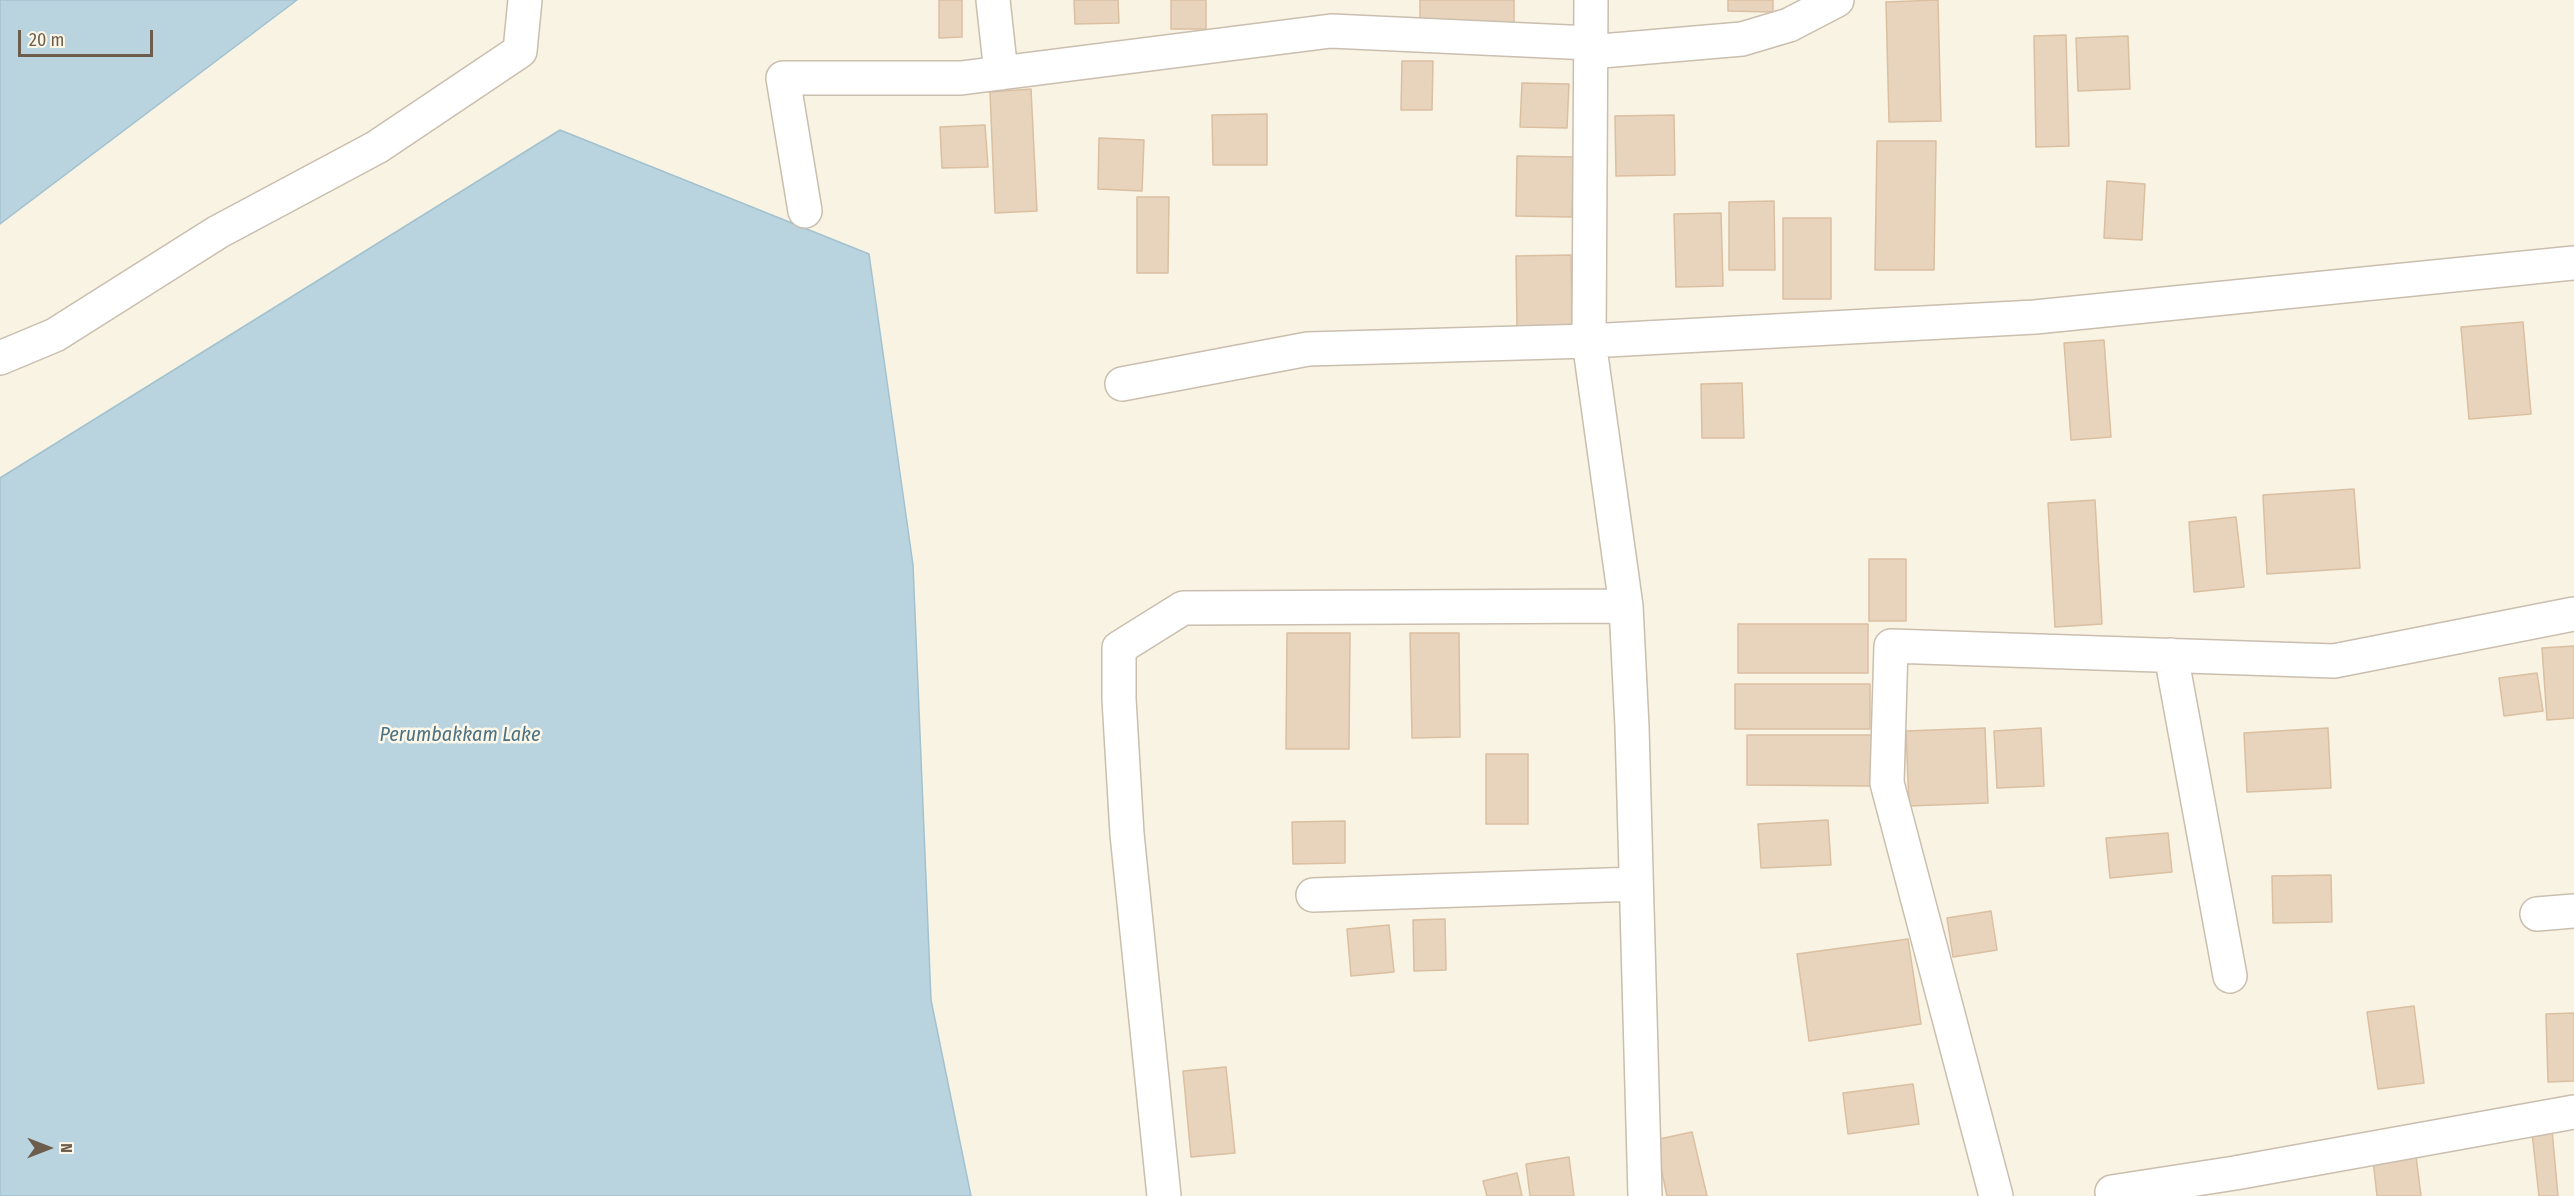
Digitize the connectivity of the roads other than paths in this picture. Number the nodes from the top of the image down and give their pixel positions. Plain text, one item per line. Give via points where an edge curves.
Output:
1 (525, 0) edge
2 (993, 0) edge
3 (1591, 0) edge
4 (1837, 0) edge
5 (1590, 47) junction
6 (1001, 73) junction
7 (805, 211) dead end
8 (2574, 263) edge
9 (1589, 340) junction
10 (0, 358) edge
11 (1122, 384) dead end
12 (1626, 606) junction
13 (2574, 614) edge
14 (2171, 655) junction
15 (1636, 884) junction
16 (1314, 895) dead end
17 (2574, 910) edge
18 (2538, 914) dead end
19 (2230, 976) dead end
20 (2574, 1112) edge
21 (2112, 1192) dead end
22 (1164, 1196) edge
23 (1645, 1196) edge
24 (1996, 1196) edge

1 - 10 street via 520,51 377,147 218,232 54,335
2 - 6 street
3 - 5 street
4 - 5 street via 1789,25 1742,39
5 - 6 street via 1331,31
5 - 9 street
6 - 7 street via 961,78 783,78
8 - 9 street via 2035,317
9 - 11 street via 1308,349
9 - 12 street
12 - 15 street
12 - 22 street via 1183,608 1119,648 1127,834
13 - 14 street via 2334,661
14 - 19 street
14 - 24 street via 1891,646 1887,783
15 - 16 street
15 - 23 street
17 - 18 street
20 - 21 street

